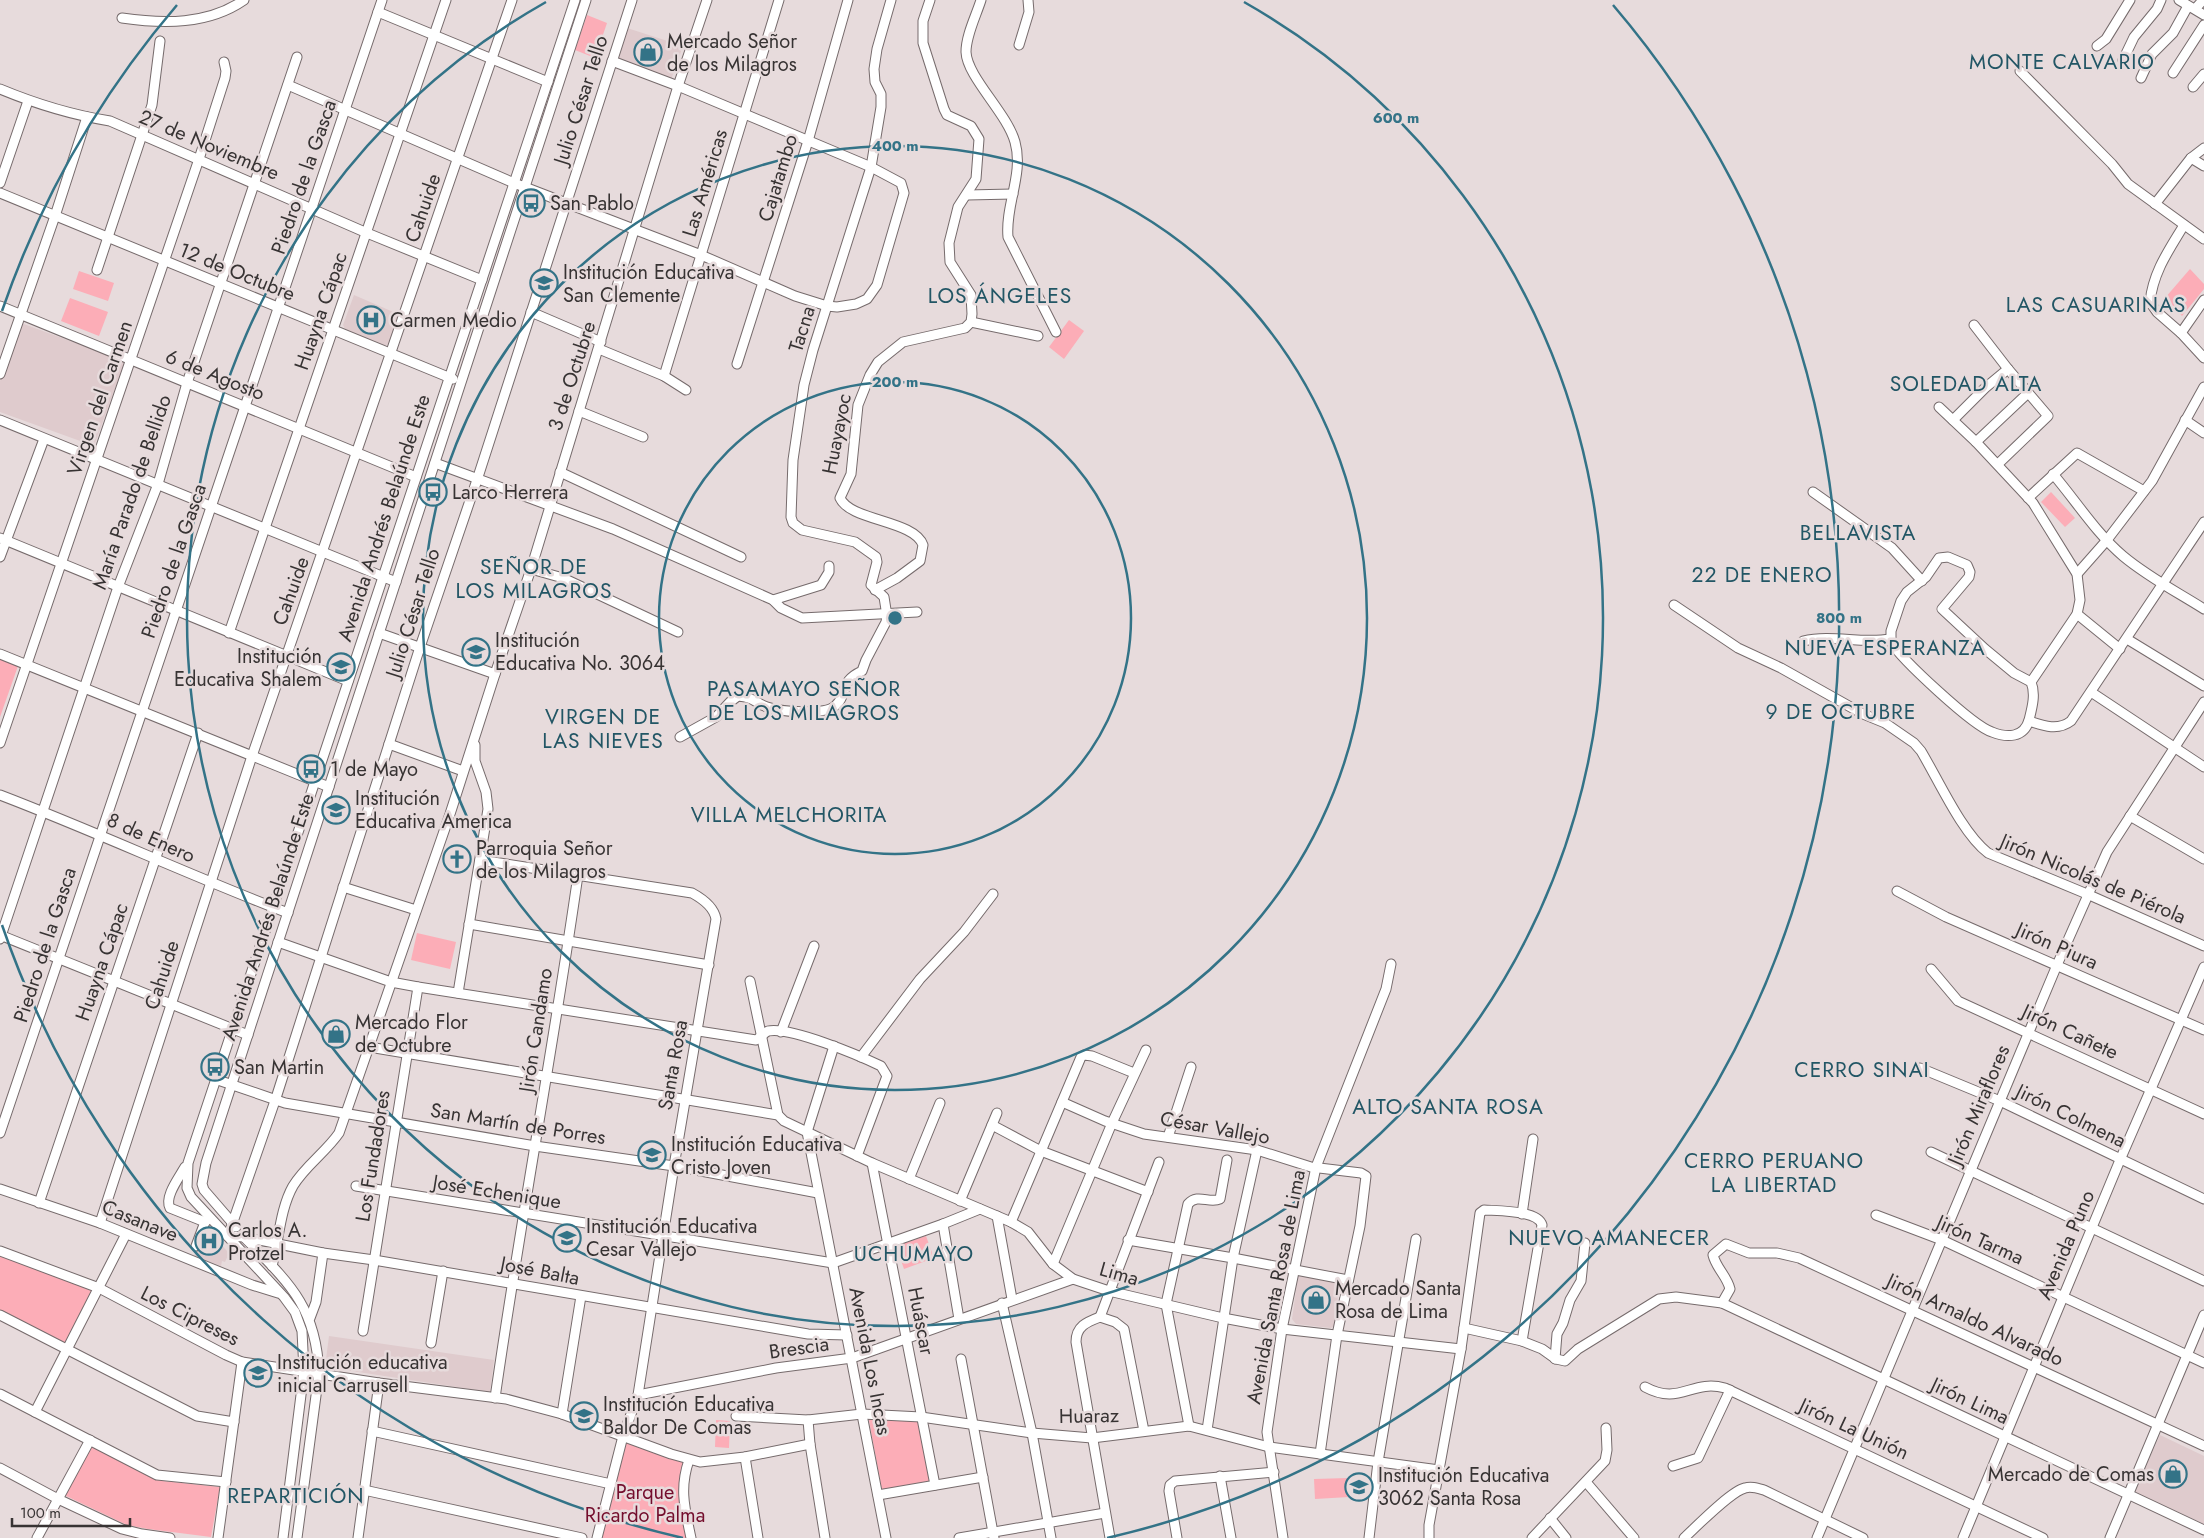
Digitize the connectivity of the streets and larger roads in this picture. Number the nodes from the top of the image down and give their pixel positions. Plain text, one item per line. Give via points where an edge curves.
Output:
1 (244, 0) edge
2 (382, 0) edge
3 (446, 0) edge
4 (512, 0) edge
5 (575, 0) edge
6 (586, 0) edge
7 (632, 0) edge
8 (707, 0) edge
9 (779, 0) edge
10 (848, 0) edge
11 (891, 0) edge
12 (930, 0) edge
13 (982, 0) edge
14 (1028, 0) edge
15 (2130, 0) edge
16 (2161, 0) edge
17 (2179, 0) edge
18 (2203, 0) edge
19 (2192, 7) junction
20 (378, 12) junction
21 (2204, 15) edge
22 (122, 18) dead end
23 (2204, 25) edge
24 (434, 35) junction
25 (160, 41) dead end
26 (1019, 45) dead end
27 (2097, 46) dead end
28 (297, 58) dead end
29 (492, 59) junction
30 (2123, 60) dead end
31 (612, 61) junction
32 (224, 62) dead end
33 (2020, 72) dead end
34 (2173, 73) dead end
35 (2204, 74) edge
36 (2141, 78) dead end
37 (548, 82) junction
38 (288, 85) junction
39 (678, 86) junction
40 (2193, 87) dead end
41 (0, 89) edge
42 (28, 101) junction
43 (345, 110) junction
44 (744, 115) junction
45 (86, 118) junction
46 (401, 134) junction
47 (142, 136) junction
48 (808, 141) junction
49 (2204, 148) edge
50 (2191, 158) junction
51 (199, 159) junction
52 (458, 159) junction
53 (2204, 166) edge
54 (871, 167) junction
55 (0, 184) edge
56 (255, 184) junction
57 (514, 184) junction
58 (525, 187) junction
59 (0, 193) edge
60 (1013, 194) junction
61 (967, 195) junction
62 (566, 203) junction
63 (2155, 204) junction
64 (312, 209) junction
65 (55, 216) junction
66 (2184, 225) junction
67 (635, 229) junction
68 (367, 233) junction
69 (108, 238) junction
70 (2204, 239) edge
71 (701, 254) junction
72 (425, 256) junction
73 (165, 261) junction
74 (97, 270) dead end
75 (482, 280) junction
76 (764, 281) junction
77 (221, 284) junction
78 (2204, 300) edge
79 (0, 306) edge
80 (826, 306) junction
81 (278, 308) junction
82 (531, 312) junction
83 (21, 315) junction
84 (971, 322) junction
85 (1974, 325) dead end
86 (333, 330) junction
87 (1056, 332) dead end
88 (2181, 333) junction
89 (1038, 336) dead end
90 (600, 346) junction
91 (391, 354) junction
92 (2204, 358) edge
93 (131, 360) junction
94 (737, 364) dead end
95 (2008, 369) junction
96 (0, 374) edge
97 (664, 376) junction
98 (449, 378) junction
99 (461, 382) junction
100 (188, 383) junction
101 (2204, 387) edge
102 (686, 390) dead end
103 (2028, 392) junction
104 (245, 406) junction
105 (1939, 407) dead end
106 (579, 411) junction
107 (0, 420) edge
108 (1953, 420) junction
109 (2185, 420) junction
110 (299, 429) junction
111 (2204, 433) edge
112 (643, 438) dead end
113 (44, 439) junction
114 (1976, 442) junction
115 (358, 453) junction
116 (97, 460) junction
117 (435, 463) junction
118 (1998, 464) junction
119 (560, 472) junction
120 (2053, 474) junction
121 (416, 477) junction
122 (476, 480) junction
123 (158, 484) junction
124 (2144, 491) junction
125 (1813, 492) dead end
126 (2028, 498) junction
127 (211, 507) junction
128 (550, 507) junction
129 (2204, 522) edge
130 (265, 529) junction
131 (3, 539) edge
132 (2107, 540) junction
133 (324, 553) junction
134 (0, 557) edge
135 (741, 557) dead end
136 (62, 564) junction
137 (829, 566) dead end
138 (532, 569) junction
139 (2077, 574) junction
140 (383, 577) junction
141 (1922, 581) junction
142 (396, 582) junction
143 (2162, 584) junction
144 (118, 587) junction
145 (875, 590) junction
146 (773, 600) junction
147 (1674, 605) dead end
148 (2204, 609) edge
149 (176, 611) junction
150 (917, 612) dead end
151 (887, 613) junction
152 (2078, 614) junction
153 (678, 632) dead end
154 (230, 633) junction
155 (379, 633) junction
156 (1890, 638) junction
157 (2127, 639) junction
158 (1803, 641) dead end
159 (420, 647) junction
160 (2120, 649) junction
161 (0, 654) edge
162 (287, 656) junction
163 (25, 664) junction
164 (494, 674) junction
165 (348, 681) junction
166 (2031, 682) junction
167 (2204, 686) edge
168 (85, 687) junction
169 (2091, 692) junction
170 (2204, 702) edge
171 (142, 711) junction
172 (2029, 721) junction
173 (198, 733) junction
174 (476, 734) junction
175 (680, 736) dead end
176 (0, 743) edge
177 (389, 744) junction
178 (2174, 748) junction
179 (252, 756) junction
180 (2204, 767) edge
181 (463, 771) junction
182 (314, 781) junction
183 (329, 787) junction
184 (0, 795) edge
185 (43, 812) junction
186 (2130, 816) junction
187 (100, 834) junction
188 (2204, 859) edge
189 (155, 860) junction
190 (480, 860) junction
191 (578, 875) junction
192 (211, 882) junction
193 (343, 887) junction
194 (1897, 890) dead end
195 (993, 894) dead end
196 (2087, 894) junction
197 (272, 907) junction
198 (416, 910) junction
199 (288, 913) junction
200 (469, 924) junction
201 (0, 936) edge
202 (569, 941) junction
203 (278, 942) junction
204 (814, 946) dead end
205 (2204, 946) edge
206 (60, 958) junction
207 (322, 958) junction
208 (1391, 964) dead end
209 (709, 965) junction
210 (2058, 965) junction
211 (2204, 967) edge
212 (1931, 969) dead end
213 (114, 981) junction
214 (750, 981) dead end
215 (391, 982) junction
216 (418, 987) junction
217 (458, 993) junction
218 (171, 1004) junction
219 (559, 1008) junction
220 (2181, 1019) junction
221 (232, 1029) junction
222 (2204, 1030) edge
223 (697, 1032) junction
224 (781, 1032) junction
225 (2029, 1032) junction
226 (248, 1034) junction
227 (762, 1037) junction
228 (834, 1046) junction
229 (369, 1047) junction
230 (1146, 1050) dead end
231 (408, 1054) junction
232 (860, 1057) junction
233 (1191, 1067) dead end
234 (1920, 1068) dead end
235 (1134, 1073) junction
236 (546, 1077) junction
237 (215, 1079) junction
238 (232, 1084) junction
239 (2151, 1089) junction
240 (276, 1098) junction
241 (685, 1099) junction
242 (2000, 1101) junction
243 (1062, 1102) junction
244 (940, 1103) dead end
245 (998, 1113) dead end
246 (347, 1114) junction
247 (2204, 1114) edge
248 (778, 1115) junction
249 (396, 1122) junction
250 (1112, 1123) junction
251 (992, 1125) junction
252 (807, 1132) junction
253 (0, 1133) edge
254 (1168, 1137) junction
255 (1533, 1139) dead end
256 (535, 1146) junction
257 (1257, 1150) junction
258 (1041, 1151) junction
259 (1931, 1152) dead end
260 (857, 1156) junction
261 (1227, 1160) dead end
262 (2120, 1160) junction
263 (1159, 1162) dead end
264 (188, 1163) junction
265 (872, 1163) junction
266 (674, 1166) junction
267 (1316, 1167) junction
268 (1971, 1170) junction
269 (1092, 1171) junction
270 (909, 1179) junction
271 (356, 1186) dead end
272 (0, 1189) edge
273 (385, 1191) junction
274 (1148, 1192) junction
275 (818, 1193) junction
276 (2204, 1199) edge
277 (960, 1201) junction
278 (39, 1202) junction
279 (980, 1209) junction
280 (523, 1214) junction
281 (1522, 1214) junction
282 (1876, 1215) dead end
283 (997, 1216) junction
284 (207, 1220) junction
285 (1011, 1222) junction
286 (100, 1223) junction
287 (234, 1224) junction
288 (943, 1224) junction
289 (2092, 1229) junction
290 (126, 1234) junction
291 (228, 1236) junction
292 (663, 1236) junction
293 (244, 1237) junction
294 (1416, 1239) dead end
295 (1128, 1240) junction
296 (1942, 1240) junction
297 (279, 1243) junction
298 (1585, 1243) dead end
299 (888, 1244) junction
300 (196, 1246) dead end
301 (1176, 1249) junction
302 (0, 1251) edge
303 (323, 1253) junction
304 (1233, 1258) junction
305 (374, 1260) junction
306 (833, 1263) junction
307 (1054, 1264) junction
308 (272, 1266) junction
309 (443, 1271) junction
310 (1294, 1271) junction
311 (1073, 1279) junction
312 (1348, 1280) junction
313 (2204, 1281) edge
314 (511, 1282) junction
315 (99, 1288) junction
316 (294, 1290) junction
317 (1109, 1291) junction
318 (280, 1293) junction
319 (581, 1296) junction
320 (2063, 1298) junction
321 (1012, 1299) junction
322 (1002, 1303) junction
323 (1722, 1303) junction
324 (1166, 1304) junction
325 (651, 1308) junction
326 (1913, 1310) junction
327 (0, 1315) edge
328 (2204, 1315) edge
329 (1100, 1317) junction
330 (310, 1318) junction
331 (1223, 1318) junction
332 (959, 1319) junction
333 (1464, 1328) junction
334 (1282, 1329) junction
335 (363, 1331) dead end
336 (847, 1335) junction
337 (1337, 1335) junction
338 (906, 1338) junction
339 (1522, 1341) junction
340 (1398, 1342) junction
341 (431, 1344) dead end
342 (1461, 1349) junction
343 (67, 1350) junction
344 (2187, 1356) junction
345 (852, 1358) junction
346 (1555, 1358) junction
347 (961, 1359) dead end
348 (242, 1362) junction
349 (2204, 1363) edge
350 (2034, 1368) junction
351 (304, 1371) junction
352 (319, 1373) junction
353 (1883, 1380) junction
354 (379, 1383) junction
355 (1645, 1387) dead end
356 (1730, 1390) junction
357 (0, 1394) edge
358 (638, 1395) junction
359 (495, 1398) junction
360 (35, 1412) junction
361 (562, 1414) junction
362 (862, 1414) junction
363 (736, 1416) dead end
364 (921, 1417) junction
365 (808, 1420) junction
366 (234, 1422) junction
367 (973, 1424) junction
368 (2158, 1425) junction
369 (1189, 1426) junction
370 (1606, 1428) dead end
371 (1207, 1430) junction
372 (372, 1431) junction
373 (1144, 1431) junction
374 (1032, 1433) junction
375 (623, 1436) junction
376 (2005, 1436) junction
377 (1092, 1438) junction
378 (90, 1440) junction
379 (810, 1444) junction
380 (2204, 1446) edge
381 (1269, 1447) junction
382 (1854, 1449) junction
383 (1320, 1454) junction
384 (745, 1457) junction
385 (689, 1460) junction
386 (1378, 1462) junction
387 (1673, 1466) dead end
388 (0, 1468) edge
389 (1439, 1470) junction
390 (1274, 1472) junction
391 (1220, 1476) junction
392 (983, 1477) junction
393 (226, 1482) junction
394 (1586, 1482) junction
395 (610, 1484) junction
396 (935, 1485) junction
397 (364, 1490) junction
398 (2129, 1494) junction
399 (878, 1495) junction
400 (58, 1499) junction
401 (1976, 1506) junction
402 (1105, 1513) junction
403 (1550, 1518) junction
404 (1825, 1520) junction
405 (1048, 1523) junction
406 (2204, 1530) edge
407 (993, 1535) edge
408 (1686, 1537) edge
409 (37, 1538) edge
410 (170, 1538) edge
411 (218, 1538) edge
412 (283, 1538) edge
413 (297, 1538) edge
414 (358, 1538) edge
415 (582, 1538) edge
416 (597, 1538) edge
417 (690, 1538) edge
418 (758, 1538) edge
419 (825, 1538) edge
420 (886, 1538) edge
421 (959, 1538) edge
422 (1052, 1538) edge
423 (1110, 1538) edge
424 (1177, 1538) edge
425 (1231, 1538) edge
426 (1283, 1538) edge
427 (1369, 1538) edge
428 (1429, 1538) edge
429 (1532, 1538) edge
430 (1566, 1538) edge
431 (1634, 1538) edge
432 (1817, 1538) edge
433 (1863, 1538) edge
434 (1963, 1538) edge
435 (2043, 1538) edge
436 (2110, 1538) edge

1 - 22 street via 193,20 171,23
2 - 20 street, Piedro de la Gasca
3 - 24 street, Huayna Cápac
4 - 29 street, Cahuide
5 - 37 street, Avenida Andrés Belaúnde Este
6 - 58 street, Avenida Andrés Belaúnde Este
7 - 31 street, Julio César Tello
8 - 39 street, 3 de Octubre
9 - 44 street, Las Américas
10 - 48 street, Cajatambo
11 - 54 street, Tacna via 874,69 882,100
12 - 61 street via 922,33 947,115 971,126 979,139 976,180
13 - 60 street via 968,40 967,59 987,95 1006,118 1016,143 1018,170
14 - 26 street via 1029,12
15 - 27 street via 2106,39
16 - 30 street via 2134,37
17 - 19 street
18 - 19 street
19 - 21 street
19 - 36 street via 2152,54
20 - 24 street
20 - 43 street, Piedro de la Gasca
23 - 34 street
24 - 29 street
24 - 46 street, Huayna Cápac
25 - 47 street via 152,105
28 - 38 street, María Parado de Bellido
29 - 37 street
29 - 52 street, Cahuide
31 - 39 street
31 - 62 street, Julio César Tello
32 - 51 street, Virgen del Carmen via 225,78
33 - 63 street via 2128,184
35 - 40 street
37 - 57 street, Avenida Andrés Belaúnde Este
38 - 43 street
38 - 56 street, María Parado de Bellido
39 - 44 street
39 - 67 street, 3 de Octubre
41 - 42 street, 27 de Noviembre
42 - 45 street, 27 de Noviembre
42 - 55 street
43 - 46 street
43 - 64 street, Piedro de la Gasca
44 - 48 street
44 - 71 street, Las Américas
45 - 47 street, 27 de Noviembre via 110,121
45 - 65 street
46 - 52 street
46 - 68 street, Huayna Cápac
47 - 51 street, 27 de Noviembre
47 - 69 street
48 - 54 street
48 - 76 street, Cajatambo
49 - 50 street
50 - 53 street
50 - 63 street
51 - 56 street, 27 de Noviembre
51 - 73 street, Virgen del Carmen
52 - 57 street
52 - 72 street, Cahuide
54 - 80 street, Tacna
54 - 80 street via 902,183 904,193 877,285 871,295 856,304
56 - 64 street, 27 de Noviembre
56 - 77 street, María Parado de Bellido
57 - 58 street
57 - 75 street, Avenida Andrés Belaúnde Este
58 - 62 street
58 - 99 street, Avenida Andrés Belaúnde Este
59 - 65 street, 12 de Octubre
60 - 61 street
60 - 87 street via 1008,237
61 - 84 street via 958,207 949,243 950,262 971,295
62 - 67 street
62 - 82 street, Julio César Tello
63 - 66 street
64 - 68 street, 27 de Noviembre
64 - 81 street, Piedro de la Gasca
65 - 69 street, 12 de Octubre
65 - 83 street
66 - 70 street
66 - 88 street via 2157,271 2150,302
67 - 71 street
67 - 90 street, 3 de Octubre
68 - 72 street, 27 de Noviembre
68 - 86 street, Huayna Cápac
69 - 73 street, 12 de Octubre
69 - 74 street
71 - 76 street
71 - 97 street, Las Américas
72 - 75 street, 27 de Noviembre
72 - 91 street, Cahuide
73 - 77 street, 12 de Octubre
73 - 93 street, Virgen del Carmen
75 - 98 street, Avenida Andrés Belaúnde Este
76 - 80 street
76 - 94 street, Cajatambo
77 - 81 street, 12 de Octubre
77 - 100 street, María Parado de Bellido
78 - 88 street
79 - 83 street, 6 de Agosto
80 - 145 street, Tacna via 801,400 791,517 802,530 849,539 872,554 877,562 871,580
81 - 86 street, 12 de Octubre
81 - 104 street, Piedro de la Gasca
82 - 90 street
82 - 122 street, Julio César Tello
83 - 93 street, 6 de Agosto
83 - 96 street
84 - 89 street
84 - 145 street, Huayayoc via 965,328 910,340 895,347 878,362 858,405 851,474 840,498 856,511 917,536 923,545 920,561
85 - 95 street
86 - 91 street, 12 de Octubre
86 - 110 street, Huayna Cápac
88 - 92 street
90 - 97 street
90 - 106 street, 3 de Octubre
91 - 98 street, 12 de Octubre
91 - 115 street, Cahuide
93 - 100 street, 6 de Agosto
93 - 116 street, Virgen del Carmen
95 - 103 street
95 - 108 street
97 - 102 street
98 - 99 street, 12 de Octubre
98 - 121 street, Avenida Andrés Belaúnde Este
99 - 117 street, Avenida Andrés Belaúnde Este
100 - 104 street, 6 de Agosto
100 - 123 street, María Parado de Bellido
101 - 109 street
103 - 114 street
103 - 118 street via 2048,416
104 - 110 street, 6 de Agosto
104 - 127 street, Piedro de la Gasca
105 - 108 street
106 - 112 street
106 - 119 street, 3 de Octubre
107 - 113 street
108 - 114 street
109 - 111 street
109 - 124 street
110 - 115 street, 6 de Agosto
110 - 130 street, Huayna Cápac
113 - 116 street
113 - 131 street
114 - 118 street
115 - 121 street, 6 de Agosto
115 - 133 street, Cahuide
116 - 123 street
116 - 136 street, Virgen del Carmen
117 - 122 street
117 - 142 street, Avenida Andrés Belaúnde Este
118 - 126 street
119 - 128 street, 3 de Octubre
119 - 135 street
120 - 124 street via 2077,453
120 - 126 street
120 - 132 street
121 - 140 street, Avenida Andrés Belaúnde Este
122 - 128 street
122 - 159 street, Julio César Tello
123 - 127 street
123 - 144 street, María Parado de Bellido
124 - 132 street
125 - 141 street via 1892,548
126 - 139 street
127 - 130 street
127 - 149 street, Piedro de la Gasca
128 - 138 street, 3 de Octubre
128 - 146 street via 665,551
129 - 143 street
130 - 133 street
130 - 154 street, Huayna Cápac
131 - 134 street
131 - 136 street
132 - 139 street
132 - 143 street
133 - 140 street
133 - 162 street, Cahuide
136 - 144 street
136 - 163 street, Virgen del Carmen
137 - 146 street via 821,585
138 - 153 street via 563,578
138 - 164 street, 3 de Octubre
139 - 152 street
140 - 142 street
140 - 165 street, Avenida Andrés Belaúnde Este
141 - 156 street via 1901,601
141 - 166 street via 1939,558 1955,559 1969,567 1969,577 1942,609 1984,650
142 - 155 street, Avenida Andrés Belaúnde Este
143 - 148 street
143 - 157 street
144 - 149 street
144 - 168 street, María Parado de Bellido
145 - 151 street via 884,597
146 - 151 street via 781,608 802,618
147 - 196 street, Jirón Nicolás de Piérola via 1738,648 1898,731 1921,751 1979,846 1988,853
149 - 154 street
149 - 171 street, Piedro de la Gasca
150 - 151 street
151 - 175 street via 886,622 862,671 851,676 842,697 831,709 823,712 789,711 766,707 756,700 738,696 716,717
152 - 160 street
152 - 166 street
154 - 162 street
155 - 159 street
155 - 183 street, Avenida Andrés Belaúnde Este
156 - 158 street
156 - 172 street via 1895,648 1939,691 1990,732 2008,736 2020,734 2026,730
157 - 160 street
157 - 167 street
159 - 164 street
159 - 177 street, Julio César Tello
160 - 169 street
161 - 163 street
162 - 165 street
162 - 179 street, Cahuide
163 - 168 street
163 - 176 street, Virgen del Carmen
164 - 174 street, 3 de Octubre
165 - 182 street, Avenida Andrés Belaúnde Este
166 - 172 street via 2033,699
168 - 171 street
168 - 185 street, María Parado de Bellido
169 - 172 street via 2071,721 2062,727
169 - 178 street
170 - 178 street, Jirón Miraflores
171 - 173 street
171 - 187 street, Piedro de la Gasca
173 - 179 street
173 - 189 street, Huayna Cápac
174 - 181 street
174 - 190 street via 475,760 488,802
177 - 181 street
177 - 193 street, Julio César Tello
178 - 180 street
178 - 186 street, Jirón Miraflores
179 - 182 street
179 - 192 street, Cahuide
181 - 198 street
182 - 183 street
182 - 197 street, Avenida Andrés Belaúnde Este
183 - 199 street, Avenida Andrés Belaúnde Este
184 - 185 street, 8 de Enero
185 - 187 street, 8 de Enero
185 - 201 street, María Parado de Bellido
186 - 188 street
186 - 196 street, Jirón Miraflores via 2107,852
187 - 189 street, 8 de Enero
187 - 206 street, Piedro de la Gasca
189 - 192 street, 8 de Enero
189 - 213 street, Huayna Cápac
190 - 191 street
190 - 200 street
191 - 202 street, Jirón Candamo
191 - 209 street, Santa Rosa via 692,893 715,912
192 - 197 street, 8 de Enero
192 - 218 street, Cahuide
193 - 198 street
193 - 207 street, Julio César Tello
194 - 210 street, Jirón Piura via 1946,916
195 - 232 street via 964,932 920,979
196 - 205 street, Jirón Nicolás de Piérola
196 - 210 street, Jirón Miraflores
197 - 199 street, 8 de Enero
197 - 221 street, Avenida Andrés Belaúnde Este
198 - 215 street
199 - 203 street, Avenida Andrés Belaúnde Este
200 - 202 street
200 - 217 street
201 - 206 street
202 - 209 street
202 - 219 street, Jirón Candamo
203 - 207 street
203 - 226 street, Avenida Andrés Belaúnde Este
204 - 224 street
206 - 213 street
206 - 253 street, Piedro de la Gasca
207 - 215 street
207 - 240 street, Julio César Tello
208 - 267 street, Avenida Santa Rosa de Lima via 1386,989
209 - 223 street, Santa Rosa
210 - 220 street, Jirón Piura
210 - 225 street, Jirón Miraflores
211 - 220 street, Avenida Puno
212 - 225 street, Jirón Cañete via 1958,1001
213 - 218 street
213 - 278 street, Huayna Cápac
214 - 227 street
215 - 216 street
215 - 229 street
216 - 217 street
216 - 231 street, Los Fundadores
217 - 219 street
218 - 221 street
218 - 286 street, Cahuide
219 - 223 street
219 - 236 street, Jirón Candamo
220 - 222 street, Jirón Piura
220 - 239 street, Avenida Puno
221 - 226 street
221 - 237 street, Avenida Andrés Belaúnde Este
223 - 227 street via 756,1040
223 - 241 street, Santa Rosa
224 - 227 street via 770,1031
224 - 228 street
225 - 239 street, Jirón Cañete
225 - 242 street, Jirón Miraflores
226 - 238 street, Avenida Andrés Belaúnde Este
227 - 248 street
228 - 232 street
228 - 252 street, Avenida Los Incas
229 - 231 street
229 - 246 street
230 - 235 street
231 - 236 street
231 - 249 street, Los Fundadores
232 - 260 street via 881,1066 887,1076
233 - 254 street
234 - 242 street, Jirón Colmena
235 - 243 street via 1084,1055
235 - 250 street
236 - 241 street
236 - 256 street, Jirón Candamo
237 - 238 street, San Martín de Porres
237 - 264 street, Avenida Andrés Belaúnde Este
238 - 240 street, San Martín de Porres
238 - 287 street, Avenida Andrés Belaúnde Este via 202,1184 208,1197
239 - 247 street, Jirón Cañete
239 - 262 street, Avenida Puno
240 - 246 street, San Martín de Porres via 285,1103
240 - 287 street, Julio César Tello
241 - 248 street
241 - 266 street, Santa Rosa
242 - 262 street, Jirón Colmena
242 - 268 street, Jirón Miraflores
243 - 250 street, César Vallejo
243 - 258 street
244 - 270 street
245 - 251 street
246 - 249 street, San Martín de Porres
246 - 297 street via 330,1147 294,1185 287,1199
248 - 252 street, Lima
249 - 256 street, San Martín de Porres
249 - 273 street, Los Fundadores
250 - 254 street, César Vallejo via 1144,1134
250 - 269 street
251 - 258 street
251 - 277 street
252 - 260 street, Lima
252 - 275 street, Avenida Los Incas
254 - 257 street, César Vallejo
255 - 281 street
256 - 266 street, San Martín de Porres
256 - 280 street, Jirón Candamo
257 - 267 street, César Vallejo
257 - 304 street
258 - 269 street
258 - 285 street
259 - 268 street
260 - 265 street, Lima
261 - 301 street via 1220,1199 1198,1198 1188,1204
262 - 276 street, Jirón Colmena
262 - 289 street, Avenida Puno
263 - 274 street
264 - 284 street, Avenida Andrés Belaúnde Este via 187,1188
264 - 284 street via 167,1204 170,1208
265 - 270 street, Lima
265 - 299 street, Huáscar
266 - 275 street, San Martín de Porres
266 - 292 street, Santa Rosa
267 - 310 street, Avenida Santa Rosa de Lima
267 - 312 street, César Vallejo via 1366,1176 1360,1226
268 - 289 street
268 - 296 street, Jirón Miraflores
269 - 274 street
269 - 307 street
270 - 277 street, Lima
271 - 273 street, José Echenique
272 - 278 street, Casanave
273 - 280 street, José Echenique
273 - 305 street, Los Fundadores
274 - 295 street
275 - 306 street, Avenida Los Incas
277 - 279 street, Lima
278 - 286 street, Casanave
279 - 283 street, Lima
279 - 288 street, José Echenique
280 - 292 street, José Echenique
280 - 314 street, Jirón Candamo
281 - 333 street via 1482,1211
281 - 339 street via 1536,1217 1542,1225
282 - 296 street, Jirón Tarma
283 - 285 street, Lima
283 - 321 street
284 - 291 street, Avenida Andrés Belaúnde Este
284 - 300 street
285 - 307 street, Lima via 1028,1232
286 - 290 street, Casanave
287 - 291 street, Julio César Tello
287 - 293 street, Avenida Andrés Belaúnde Este
288 - 299 street, José Echenique
288 - 332 street
289 - 313 street
289 - 320 street, Avenida Puno
290 - 315 street
290 - 318 street, Casanave via 252,1285
291 - 293 street, José Balta
291 - 318 street, Avenida Andrés Belaúnde Este
292 - 306 street, José Echenique
292 - 325 street, Santa Rosa
293 - 297 street, José Balta
293 - 308 street, Avenida Andrés Belaúnde Este
294 - 340 street
295 - 301 street
295 - 317 street
296 - 320 street, Jirón Tarma
296 - 326 street, Jirón Miraflores
297 - 303 street, José Balta
297 - 308 street
298 - 346 street via 1581,1281 1557,1334
299 - 306 street, José Echenique
299 - 338 street, Huáscar
301 - 304 street
301 - 324 street
302 - 315 street, Los Cipreses
303 - 305 street, José Balta
303 - 330 street via 316,1302
304 - 310 street
304 - 331 street
305 - 309 street, José Balta
305 - 335 street, Los Fundadores
306 - 336 street, Avenida Los Incas
307 - 311 street, Lima
308 - 316 street, Avenida Andrés Belaúnde Este
309 - 314 street, José Balta
309 - 341 street
310 - 312 street
310 - 334 street, Avenida Santa Rosa de Lima
311 - 317 street, Lima
311 - 321 street, Brescia
312 - 337 street
314 - 319 street, José Balta
314 - 359 street, Jirón Candamo
315 - 343 street
315 - 348 street, Los Cipreses
316 - 318 street, Casanave
316 - 330 street, Avenida Andrés Belaúnde Este
317 - 324 street, Lima
317 - 329 street
318 - 351 street, Avenida Andrés Belaúnde Este via 295,1312 302,1331
319 - 325 street, José Balta
319 - 361 street
320 - 344 street, Jirón Tarma
320 - 350 street, Avenida Puno
321 - 322 street, Brescia
322 - 332 street, Brescia
322 - 374 street
323 - 326 street, Jirón Arnaldo Alvarado via 1730,1290 1713,1255 1726,1244 1749,1253 1777,1253 1799,1258
323 - 346 street, Jirón Lima via 1665,1297 1565,1361
323 - 353 street, Jirón Lima
324 - 331 street, Lima
324 - 369 street
325 - 336 street, José Balta via 808,1334
325 - 358 street, Santa Rosa
326 - 350 street, Jirón Arnaldo Alvarado
326 - 353 street, Jirón Miraflores
327 - 343 street
328 - 344 street
329 - 373 street via 1124,1329
329 - 377 street via 1084,1324 1076,1334
330 - 352 street, Avenida Andrés Belaúnde Este
331 - 334 street, Lima
331 - 371 street
332 - 338 street, Brescia
333 - 339 street
333 - 342 street
334 - 337 street, Lima
334 - 381 street, Avenida Santa Rosa de Lima via 1267,1432
336 - 345 street, Avenida Los Incas
337 - 340 street, Lima
337 - 383 street
338 - 345 street, Brescia
338 - 364 street, Huáscar
339 - 346 street
340 - 342 street, Lima
340 - 386 street
342 - 389 street
343 - 360 street
343 - 366 street via 197,1416
344 - 349 street, Jirón Tarma
344 - 368 street
345 - 358 street, Brescia via 776,1368
345 - 362 street, Avenida Los Incas
347 - 367 street
348 - 351 street, Los Cipreses
348 - 366 street
350 - 368 street, Jirón Arnaldo Alvarado
350 - 376 street, Avenida Puno
351 - 352 street, Los Cipreses
351 - 412 street, Avenida Andrés Belaúnde Este
352 - 354 street, Los Cipreses
352 - 413 street, Avenida Andrés Belaúnde Este
353 - 376 street, Jirón Lima
353 - 382 street, Jirón Miraflores
354 - 359 street, Los Cipreses
354 - 372 street
355 - 356 street, Jirón La Unión via 1664,1395 1705,1386
356 - 382 street, Jirón La Unión
356 - 387 street via 1698,1458
357 - 360 street
358 - 375 street, Santa Rosa
359 - 361 street, Los Cipreses
360 - 378 street
361 - 375 street, Los Cipreses
362 - 364 street, Huaraz
362 - 365 street, Huaraz
362 - 399 street, Avenida Los Incas
363 - 365 street, Huaraz
364 - 367 street, Huaraz
364 - 396 street, Huáscar
365 - 379 street
366 - 393 street
367 - 374 street, Huaraz
367 - 392 street
368 - 380 street, Jirón Arnaldo Alvarado
368 - 398 street
369 - 371 street, Huaraz
369 - 373 street, Huaraz
370 - 394 street via 1605,1461
371 - 381 street, Huaraz
372 - 395 street
372 - 397 street
373 - 377 street, Huaraz
374 - 377 street, Huaraz
374 - 405 street
375 - 385 street, Los Cipreses
375 - 395 street, Santa Rosa
376 - 398 street, Jirón Lima
376 - 401 street, Avenida Puno
377 - 402 street
378 - 393 street via 157,1475
378 - 400 street
379 - 384 street, Los Cipreses
379 - 419 street
381 - 383 street, Huaraz
381 - 390 street, Avenida Santa Rosa de Lima
382 - 401 street, Jirón La Unión
382 - 404 street, Jirón Miraflores
383 - 386 street, Huaraz
384 - 385 street, Los Cipreses via 700,1462
384 - 418 street
385 - 417 street via 683,1497
386 - 389 street, Huaraz
386 - 427 street
388 - 400 street
389 - 428 street
390 - 391 street
390 - 426 street, Avenida Santa Rosa de Lima
391 - 424 street via 1175,1481 1170,1485 1168,1491
391 - 425 street
392 - 396 street
392 - 407 street
393 - 411 street
394 - 403 street
394 - 431 street
395 - 416 street, Santa Rosa
396 - 399 street
397 - 414 street
397 - 415 street
398 - 406 street, Jirón Lima
398 - 436 street
399 - 420 street, Avenida Los Incas
400 - 409 street
400 - 410 street via 122,1529
401 - 434 street, Avenida Puno
401 - 435 street, Jirón La Unión
402 - 405 street
402 - 423 street
403 - 429 street
403 - 430 street
404 - 408 street via 1753,1487 1743,1488
404 - 432 street, Jirón Miraflores
404 - 433 street
405 - 407 street
405 - 422 street
407 - 421 street

